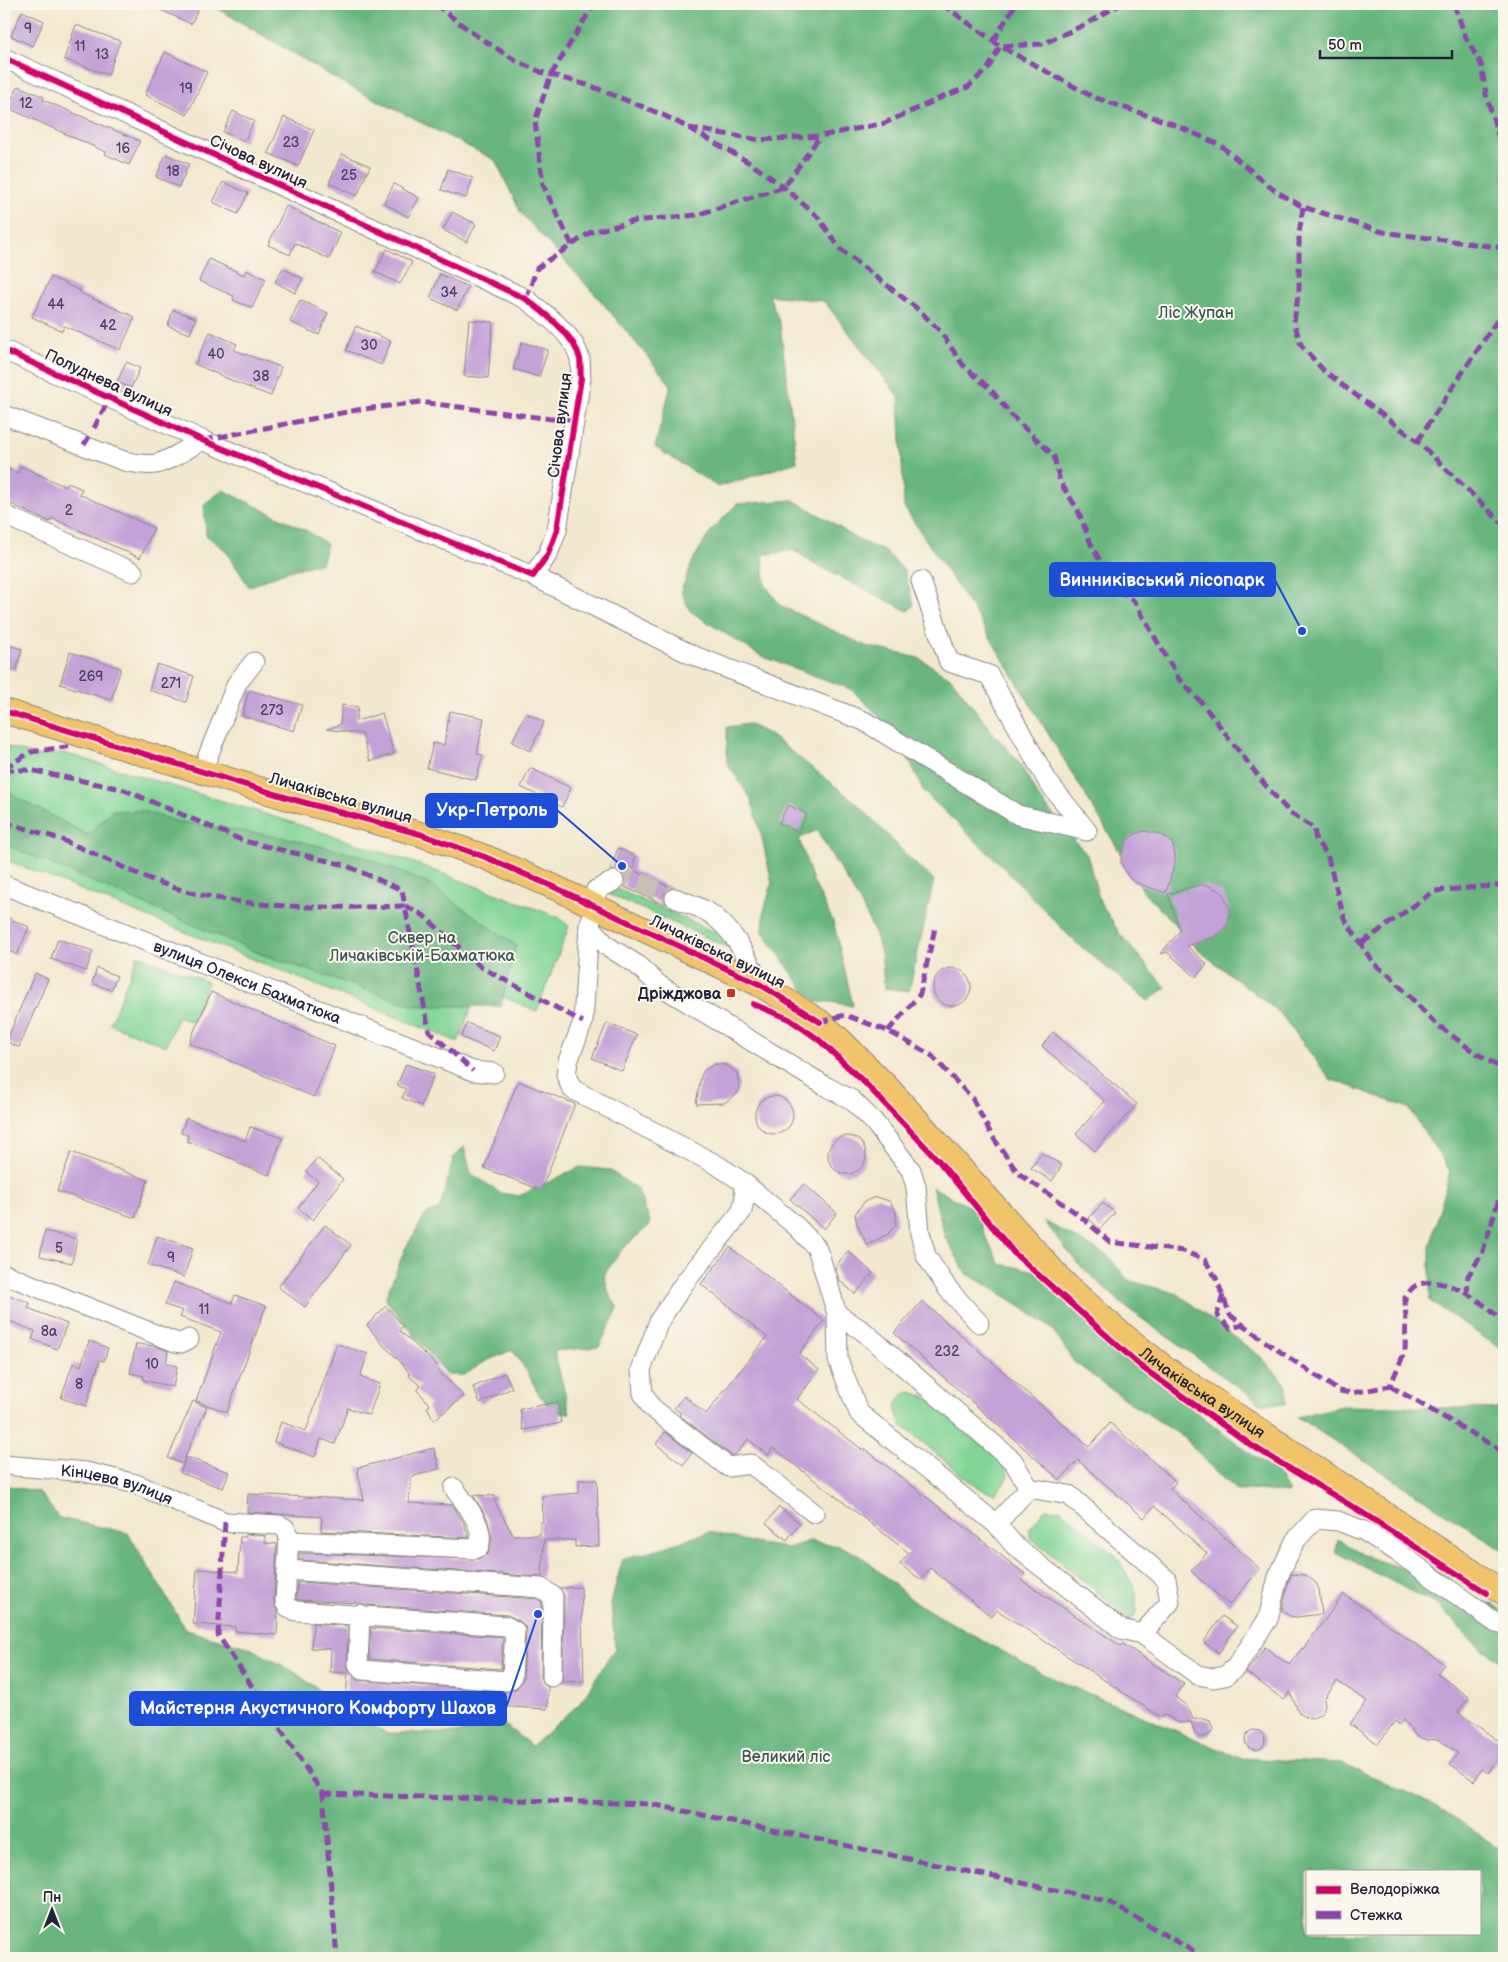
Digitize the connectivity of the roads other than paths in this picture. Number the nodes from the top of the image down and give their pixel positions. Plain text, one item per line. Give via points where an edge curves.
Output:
1 (4, 58) edge
2 (4, 350) edge
3 (4, 415) edge
4 (202, 440) junction
5 (4, 515) edge
6 (133, 572) dead end
7 (533, 576) junction
8 (921, 581) dead end
9 (254, 662) dead end
10 (4, 711) edge
11 (202, 771) junction
12 (614, 880) tunnel mouth
13 (4, 885) edge
14 (675, 898) tunnel mouth
15 (592, 917) junction
16 (761, 985) junction
17 (494, 1073) dead end
18 (744, 1182) junction
19 (4, 1274) edge
20 (837, 1314) junction
21 (980, 1323) dead end
22 (189, 1339) dead end
23 (4, 1465) edge
24 (454, 1488) dead end
25 (1029, 1488) junction
26 (814, 1513) dead end
27 (996, 1524) junction
28 (289, 1541) junction
29 (288, 1570) junction
30 (1504, 1593) edge
31 (360, 1614) junction
32 (1504, 1625) edge
33 (1142, 1634) junction
34 (552, 1677) dead end

1 - 7 street, Січова вулиця via 526,299 552,320 566,334 580,358 581,378 557,530 548,554
2 - 4 street, Полуднева вулиця
3 - 4 street via 139,464 166,460
4 - 7 street
5 - 6 street
7 - 8 street via 692,655 864,721 1018,816 1087,830 1048,782 989,675 949,662
9 - 11 street via 237,683
10 - 11 main road, Личаківська вулиця
11 - 15 main road, Личаківська вулиця via 420,834 485,858 554,887
12 - 15 street via 596,890
13 - 17 street, вулиця Олекси Бахматюка via 473,1071
14 - 16 street via 710,913 724,925 736,938
15 - 16 main road, Личаківська вулиця
15 - 18 street via 583,1022 566,1075 572,1089
15 - 21 street via 608,946 636,964 659,985 852,1100 874,1122 911,1170 926,1256 948,1288
16 - 30 main road, Личаківська вулиця via 820,1022 838,1038 889,1089 1063,1282 1140,1350
18 - 20 street via 816,1246
18 - 26 street via 742,1211 685,1282 659,1321 641,1370 643,1393 650,1407 728,1466 751,1464
19 - 22 street via 175,1342
20 - 25 street via 863,1331 1013,1461
20 - 27 street via 838,1360 859,1413
23 - 28 street, Кінцева вулиця via 86,1472 136,1484 225,1522 278,1525 285,1528
24 - 28 street via 476,1520 480,1542 474,1549
25 - 27 street
25 - 33 street via 1069,1495 1166,1579 1170,1602
27 - 33 street via 1015,1546 1121,1630
28 - 29 street
29 - 31 street via 285,1602 288,1607 296,1611
29 - 34 street via 541,1588 553,1596
31 - 31 street via 510,1627 515,1631 511,1679 362,1670 358,1664
32 - 33 street via 1496,1623 1396,1550 1364,1531 1338,1521 1314,1519 1295,1541 1278,1577 1268,1619 1235,1668 1225,1676 1198,1675

